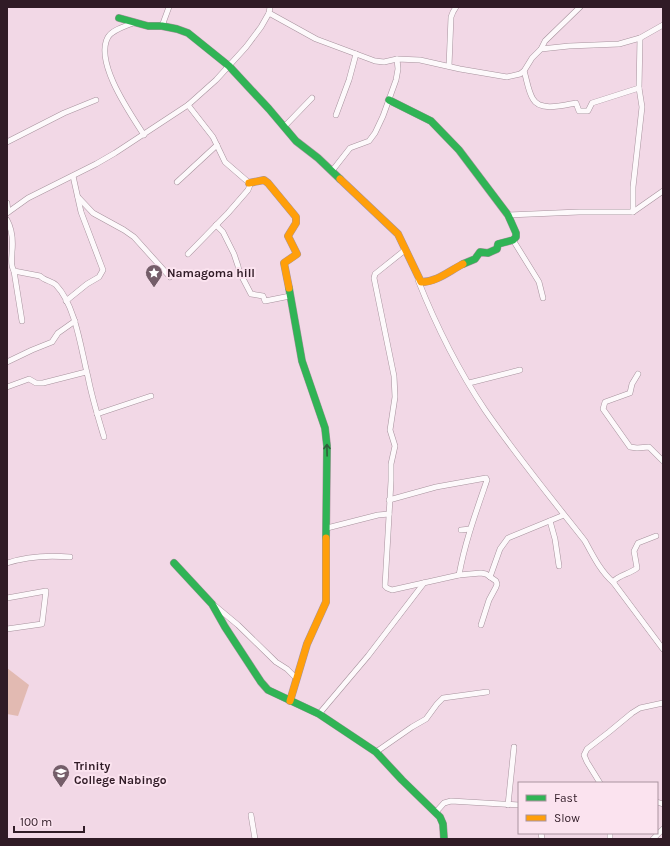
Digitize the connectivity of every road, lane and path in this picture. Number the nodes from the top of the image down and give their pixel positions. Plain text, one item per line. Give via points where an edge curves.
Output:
1 (169, 7) edge
2 (456, 7) edge
3 (580, 7) edge
4 (270, 10) edge
5 (119, 18) dead end
6 (135, 22) junction
7 (663, 25) edge
8 (162, 26) junction
9 (640, 38) junction
10 (541, 49) junction
11 (356, 54) junction
12 (397, 59) junction
13 (229, 66) junction
14 (449, 66) junction
15 (524, 71) junction
16 (639, 88) junction
17 (312, 98) dead end
18 (96, 100) dead end
19 (389, 100) junction
20 (188, 106) junction
21 (336, 115) dead end
22 (284, 127) junction
23 (144, 135) junction
24 (7, 142) edge
25 (217, 145) junction
26 (332, 171) junction
27 (73, 176) junction
28 (177, 182) dead end
29 (249, 183) junction
30 (663, 191) edge
31 (78, 196) junction
32 (7, 203) edge
33 (633, 212) junction
34 (8, 213) edge
35 (508, 215) junction
36 (7, 220) edge
37 (216, 226) junction
38 (513, 240) junction
39 (406, 250) junction
40 (188, 254) dead end
41 (412, 265) junction
42 (14, 271) junction
43 (170, 278) dead end
44 (290, 296) junction
45 (543, 298) dead end
46 (66, 301) junction
47 (22, 321) dead end
48 (75, 321) junction
49 (7, 362) edge
50 (520, 370) dead end
51 (86, 372) junction
52 (638, 374) dead end
53 (469, 383) junction
54 (7, 387) edge
55 (151, 396) dead end
56 (97, 414) junction
57 (104, 437) dead end
58 (663, 461) edge
59 (390, 500) junction
60 (389, 514) junction
61 (564, 515) junction
62 (550, 521) junction
63 (327, 528) junction
64 (470, 529) junction
65 (461, 530) dead end
66 (656, 536) dead end
67 (70, 557) dead end
68 (7, 563) edge
69 (174, 564) dead end
70 (558, 566) dead end
71 (459, 575) junction
72 (490, 577) junction
73 (614, 583) junction
74 (424, 584) junction
75 (206, 597) junction
76 (7, 598) edge
77 (481, 625) dead end
78 (7, 629) edge
79 (663, 649) edge
80 (296, 678) junction
81 (487, 692) dead end
82 (290, 701) junction
83 (663, 703) edge
84 (319, 714) junction
85 (514, 747) dead end
86 (376, 752) junction
87 (599, 782) edge
88 (508, 805) junction
89 (518, 805) edge
90 (436, 812) junction
91 (251, 815) dead end
92 (663, 829) edge
93 (255, 839) edge
94 (444, 839) edge
95 (653, 839) edge

1 - 8 street
2 - 14 street via 452,17
3 - 10 street via 545,41
4 - 11 street via 316,39
4 - 13 street via 261,28
5 - 6 street
6 - 8 street
6 - 23 street via 109,35 105,54 113,82
7 - 9 street
8 - 13 street via 188,33
9 - 10 street via 619,44
9 - 16 street
10 - 15 street
11 - 12 street via 375,61
11 - 21 street
12 - 14 street via 420,60
12 - 19 street via 396,80
13 - 20 street
13 - 22 street
14 - 15 street via 507,77
15 - 16 street via 536,103 547,106 576,103 579,111 588,111 592,103
16 - 33 street via 642,107 633,186
17 - 22 street
18 - 24 street
19 - 26 street via 369,141 350,148
19 - 35 street via 438,127 459,150
20 - 23 street
20 - 25 street
22 - 26 street via 296,141
23 - 27 street
25 - 28 street
25 - 29 street via 225,162
26 - 39 street via 392,227
27 - 31 street
27 - 34 street via 28,198
29 - 37 street via 248,190
29 - 44 street via 264,180 296,217 297,224 288,236 298,254 284,263
30 - 33 street
31 - 43 street via 93,212 134,237
31 - 46 street via 83,218 103,270 99,277
32 - 34 street
33 - 35 street
35 - 38 street via 516,233
36 - 42 street
37 - 40 street
37 - 44 street via 223,232 251,294 263,296 265,301
38 - 41 street via 498,244 497,249 488,253 480,252 475,259 429,282 421,282
38 - 45 street via 538,282
39 - 41 street
39 - 59 street via 375,274 374,278 396,391 390,430 395,446 391,464
41 - 53 street via 445,340
42 - 46 street via 40,276 56,284
42 - 47 street
63 -> 44 street via 325,428 302,362
46 - 48 street
48 - 49 street via 58,333 52,342
48 - 51 street
50 - 53 street
51 - 54 street via 36,384 29,379
51 - 56 street
52 - 58 street via 630,393 605,402 603,409 630,447 649,447
53 - 61 street via 509,444
55 - 56 street
56 - 57 street
59 - 60 street
59 - 64 street via 436,487 486,478
60 - 63 street
60 - 74 street via 385,586 392,590
61 - 62 street
61 - 73 street via 606,577
62 - 70 street
62 - 72 street via 508,538 500,549
63 - 80 street via 326,602 307,644
64 - 65 street
64 - 71 street
66 - 73 street via 638,543 634,551 636,568 614,580
67 - 68 street via 50,555
69 - 75 street
71 - 72 street via 481,573
71 - 74 street
72 - 77 street via 496,581 496,587 488,600
73 - 79 street
74 - 84 street
75 - 80 street
75 - 82 street via 261,682 268,690
76 - 78 street via 46,591 42,624
80 - 82 street
81 - 86 street via 443,698 426,719
82 - 84 street
83 - 87 street via 640,708 587,749 584,754 587,762
84 - 86 street
85 - 88 street
86 - 90 street
88 - 89 street
88 - 90 street via 451,801 444,803
90 - 94 street via 443,824
91 - 93 street
92 - 95 street

